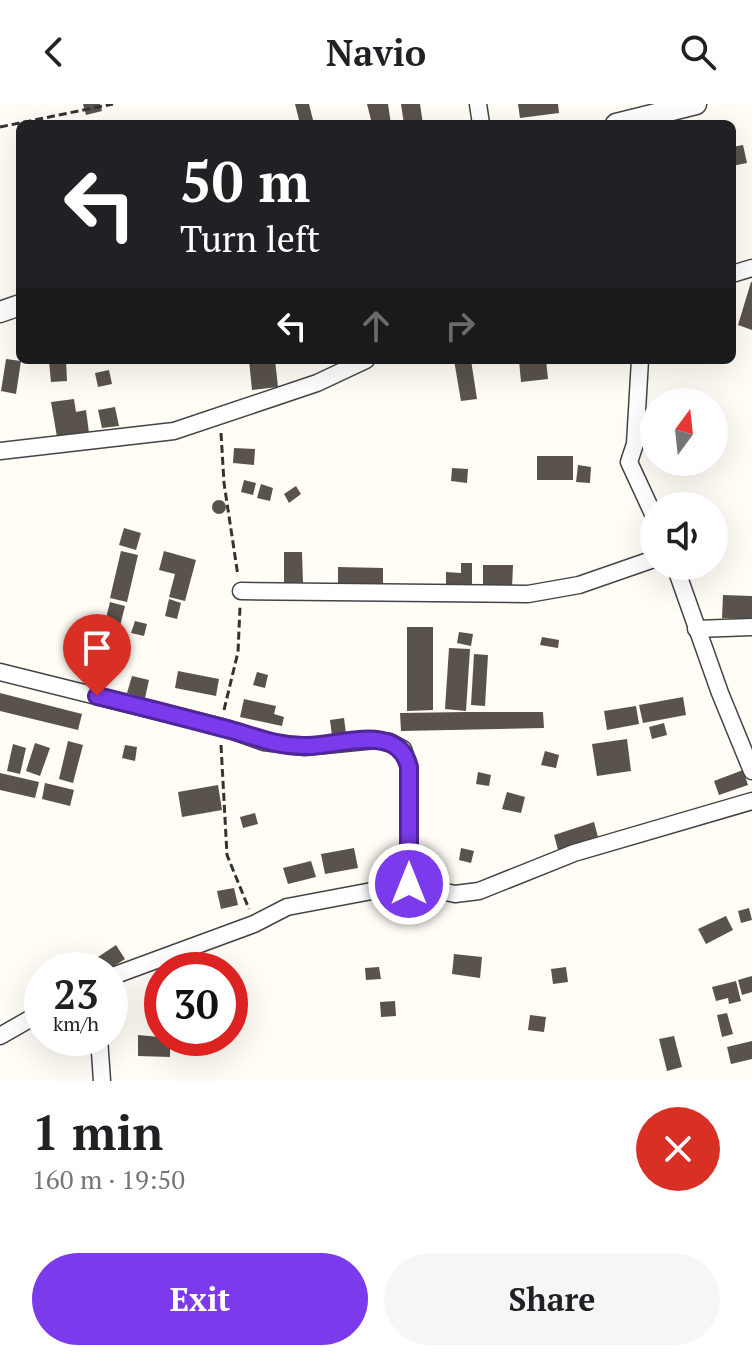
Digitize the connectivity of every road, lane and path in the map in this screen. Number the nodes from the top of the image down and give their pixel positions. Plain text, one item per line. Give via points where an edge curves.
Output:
1 (113, 104) edge
2 (696, 104) edge
3 (34, 120) edge
4 (632, 120) edge
5 (357, 364) edge
6 (640, 364) edge
7 (220, 417) junction
8 (0, 451) edge
9 (643, 492) edge
10 (640, 564) edge
11 (680, 580) edge
12 (241, 591) junction
13 (752, 627) edge
14 (696, 629) junction
15 (0, 672) edge
16 (220, 727) junction
17 (752, 771) edge
18 (752, 801) edge
19 (409, 884) junction
20 (254, 924) junction
21 (128, 970) edge
22 (24, 1022) edge
23 (0, 1036) edge
24 (100, 1056) edge
25 (102, 1081) edge

1 - 3 path
2 - 4 street
5 - 7 street
6 - 9 street via 629,462
7 - 8 street via 174,431
7 - 12 path
10 - 12 street via 579,585 528,594
11 - 14 street
12 - 16 path via 238,652
13 - 14 street
14 - 17 street
15 - 16 street
16 - 19 street via 264,742 305,747 375,740 403,749 409,767
16 - 20 path via 227,855
18 - 19 street via 574,853 479,891 455,894
19 - 20 street via 287,907
20 - 21 street
22 - 23 street
24 - 25 street

